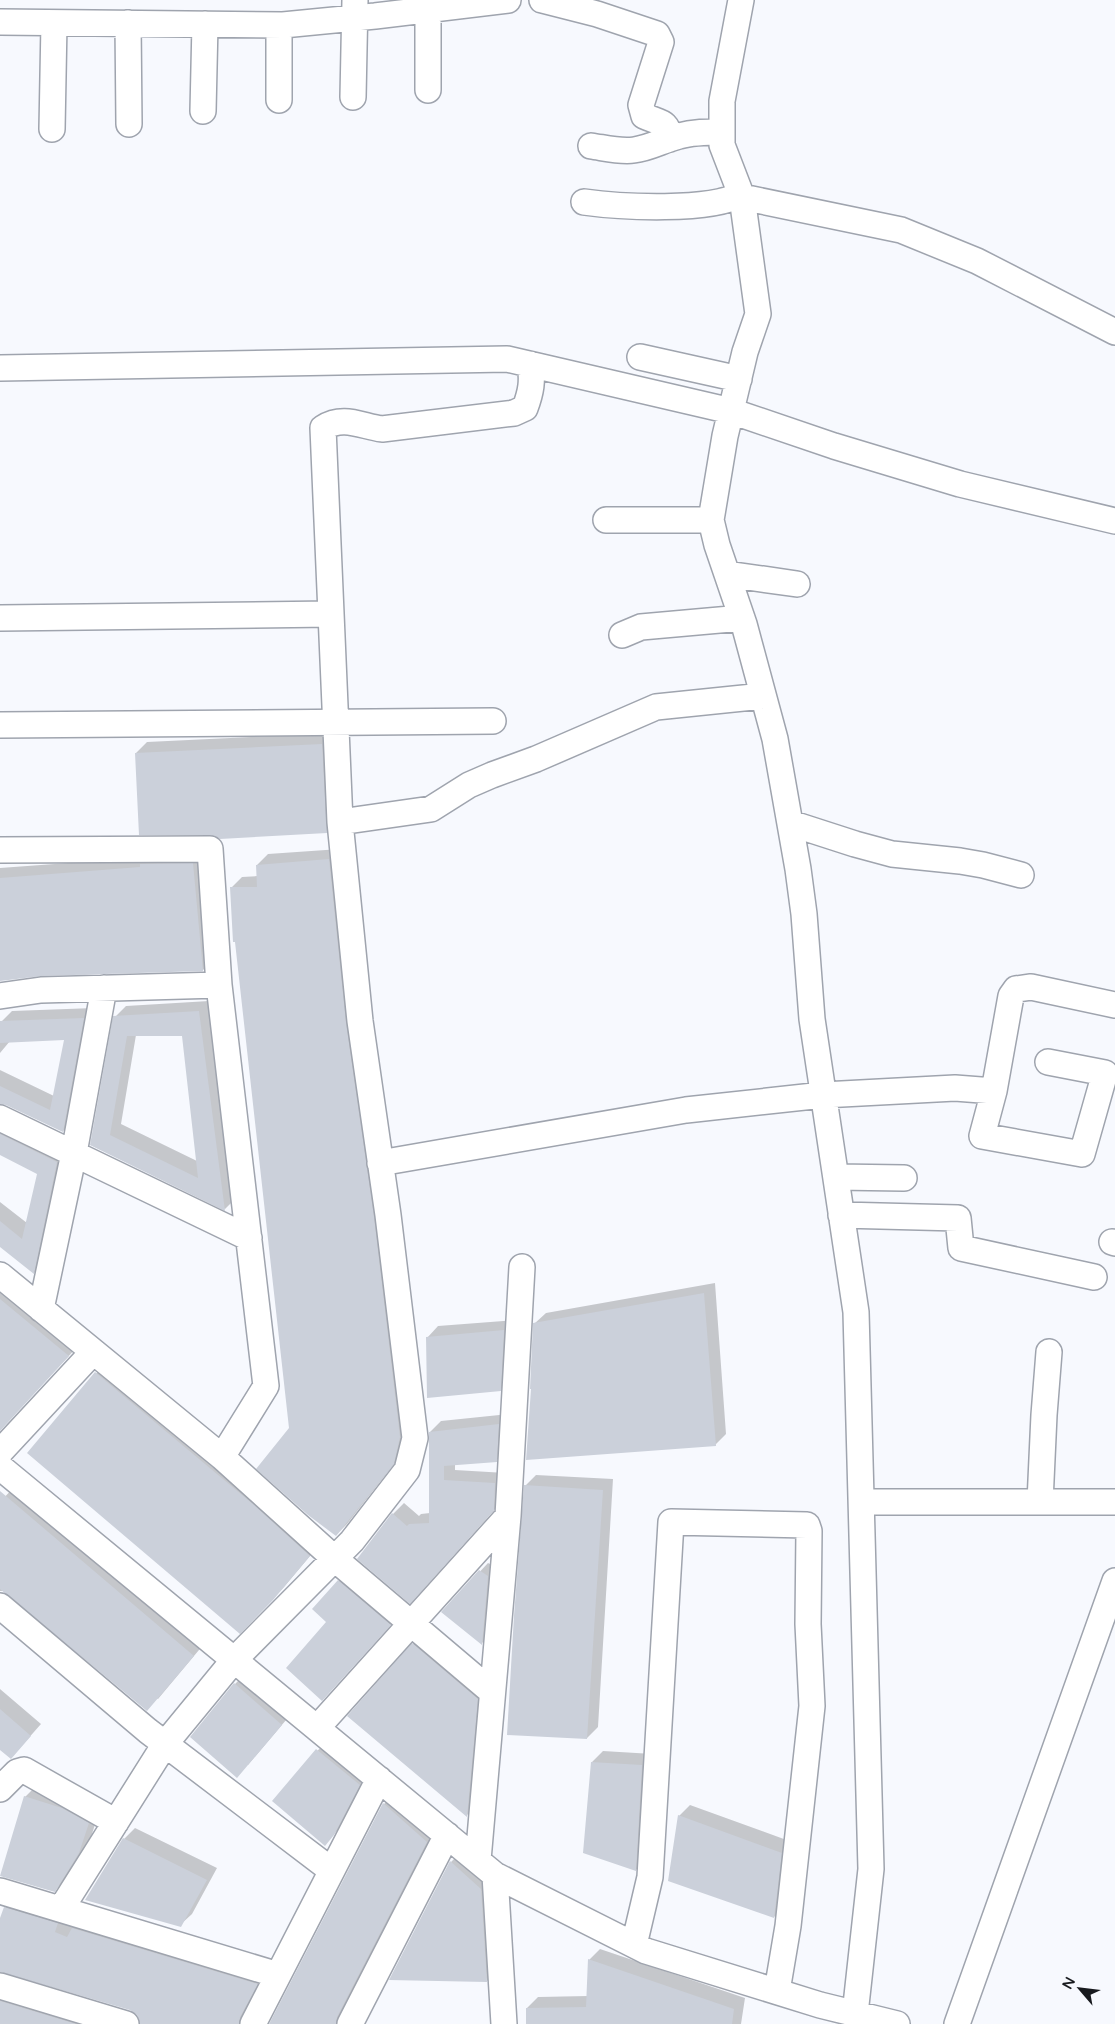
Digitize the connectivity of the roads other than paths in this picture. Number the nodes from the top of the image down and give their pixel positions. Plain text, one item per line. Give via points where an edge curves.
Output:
1 (508, 0) edge
2 (542, 0) edge
3 (741, 0) edge
4 (355, 9) edge
5 (428, 9) junction
6 (0, 22) edge
7 (54, 23) junction
8 (128, 23) junction
9 (205, 24) junction
10 (279, 25) junction
11 (428, 90) dead end
12 (353, 96) dead end
13 (279, 100) dead end
14 (203, 111) dead end
15 (129, 124) dead end
16 (52, 129) dead end
17 (722, 132) junction
18 (670, 139) junction
19 (591, 146) dead end
20 (741, 196) junction
21 (584, 202) dead end
22 (1115, 332) edge
23 (640, 358) dead end
24 (530, 364) junction
25 (0, 368) edge
26 (739, 379) junction
27 (731, 411) junction
28 (606, 520) dead end
29 (711, 520) junction
30 (1115, 522) edge
31 (727, 574) junction
32 (797, 584) dead end
33 (331, 614) junction
34 (0, 618) edge
35 (742, 618) junction
36 (622, 635) dead end
37 (763, 696) junction
38 (492, 721) dead end
39 (335, 723) junction
40 (0, 725) edge
41 (340, 822) junction
42 (790, 823) junction
43 (0, 850) edge
44 (1021, 876) dead end
45 (219, 985) junction
46 (104, 988) junction
47 (0, 996) edge
48 (1115, 1005) edge
49 (1048, 1062) dead end
50 (994, 1091) junction
51 (823, 1095) junction
52 (0, 1118) edge
53 (74, 1153) junction
54 (380, 1164) junction
55 (836, 1177) junction
56 (904, 1178) dead end
57 (841, 1215) junction
58 (249, 1238) junction
59 (522, 1267) dead end
60 (0, 1276) edge
61 (1094, 1277) dead end
62 (41, 1309) junction
63 (93, 1352) junction
64 (1049, 1352) dead end
65 (222, 1457) junction
66 (1, 1465) edge
67 (862, 1502) junction
68 (1040, 1502) junction
69 (1115, 1502) edge
70 (508, 1516) junction
71 (335, 1559) junction
72 (1115, 1581) edge
73 (2, 1613) edge
74 (411, 1624) junction
75 (234, 1660) junction
76 (492, 1692) junction
77 (317, 1728) junction
78 (165, 1744) junction
79 (379, 1778) junction
80 (0, 1788) edge
81 (116, 1822) junction
82 (447, 1835) junction
83 (486, 1867) junction
84 (331, 1870) junction
85 (0, 1891) edge
86 (61, 1909) junction
87 (634, 1944) junction
88 (278, 1975) junction
89 (0, 1986) edge
90 (777, 1991) junction
91 (855, 2014) junction
92 (126, 2024) edge
93 (253, 2024) edge
94 (350, 2024) edge
95 (504, 2024) edge
96 (896, 2024) edge
97 (956, 2024) edge

1 - 5 street
2 - 18 street via 597,14 660,37 640,105 644,116 665,124
3 - 17 street via 722,101
4 - 5 street
4 - 10 street
4 - 12 street
5 - 11 street
6 - 7 street
7 - 8 street
7 - 16 street
8 - 9 street
8 - 15 street
9 - 10 street
9 - 14 street
10 - 13 street
17 - 18 street via 695,133
17 - 20 street via 722,145
18 - 19 street via 647,148 624,151
20 - 21 street via 685,207
20 - 22 street via 901,230 977,261
20 - 26 street via 758,314
23 - 26 street
24 - 25 street via 507,358
24 - 27 street
24 - 33 street via 531,392 525,408 514,413 382,429 347,420 330,423 323,428
26 - 27 street
27 - 29 street
27 - 30 street via 960,484
28 - 29 street
29 - 31 street
31 - 32 street
31 - 35 street
33 - 34 street
33 - 39 street
35 - 36 street via 641,627
35 - 37 street
37 - 41 street via 656,707 469,785 431,809
37 - 42 street via 775,740
38 - 39 street
39 - 40 street
39 - 41 street
41 - 54 street via 360,1021
42 - 44 street via 892,854 960,861
42 - 51 street via 804,914 812,1019
43 - 45 street via 210,849
45 - 46 street
45 - 58 street
46 - 47 street via 41,990
46 - 53 street
48 - 50 street via 1031,987 1016,989 1011,996
49 - 50 street via 1105,1073 1082,1154 982,1136
50 - 51 street via 955,1088
51 - 54 street via 686,1110
51 - 55 street
52 - 53 street
53 - 58 street
53 - 62 street
54 - 71 street via 416,1438 407,1470
55 - 56 street
55 - 57 street
57 - 61 street via 958,1218 961,1248
57 - 67 street via 856,1312
58 - 65 street via 266,1386
59 - 70 street
60 - 62 street
62 - 63 street
63 - 65 street
63 - 66 street
64 - 68 street
65 - 71 street
66 - 75 street
67 - 68 street
67 - 91 street via 871,1869
68 - 69 street
70 - 74 street
70 - 76 street
71 - 74 street
71 - 75 street
72 - 97 street
73 - 78 street
74 - 76 street
74 - 77 street
75 - 77 street
75 - 78 street
76 - 83 street
77 - 79 street
78 - 81 street
78 - 84 street
79 - 82 street
79 - 84 street
80 - 81 street via 17,1772 24,1770
81 - 86 street
82 - 83 street
82 - 94 street
83 - 87 street
83 - 95 street
84 - 88 street
85 - 86 street
86 - 88 street
87 - 90 street via 646,1951
87 - 90 street via 650,1877 671,1522 807,1525 812,1706 788,1926
88 - 93 street
89 - 92 street
90 - 91 street
91 - 96 street

